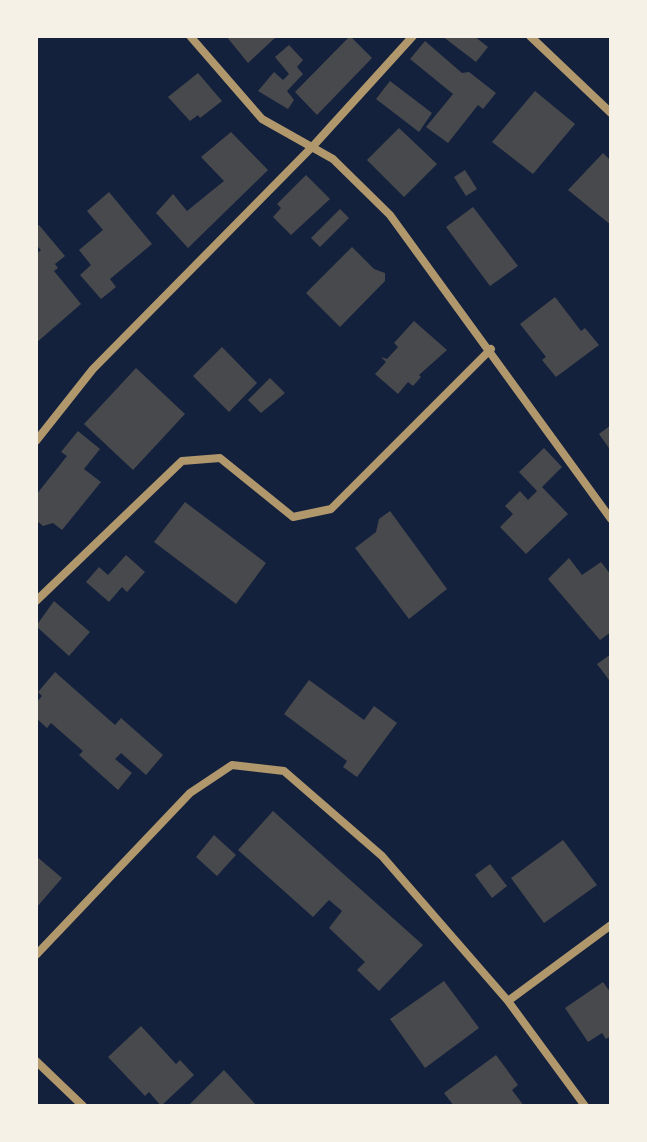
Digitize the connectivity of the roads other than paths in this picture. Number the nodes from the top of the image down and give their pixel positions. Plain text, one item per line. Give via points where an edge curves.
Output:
1 (190, 36) edge
2 (413, 36) edge
3 (530, 36) edge
4 (611, 113) edge
5 (314, 145) junction
6 (491, 349) junction
7 (36, 441) edge
8 (611, 519) edge
9 (36, 601) edge
10 (611, 925) edge
11 (36, 955) edge
12 (508, 1001) junction
13 (36, 1061) edge
14 (83, 1106) edge
15 (585, 1106) edge

1 - 5 street via 262,119
2 - 5 street
3 - 4 street
5 - 6 street via 390,215
5 - 7 street via 93,369
6 - 8 street
6 - 9 street via 331,509 293,517 220,458 182,461
10 - 12 street
11 - 12 street via 190,793 232,765 284,771 382,856
12 - 15 street
13 - 14 street

